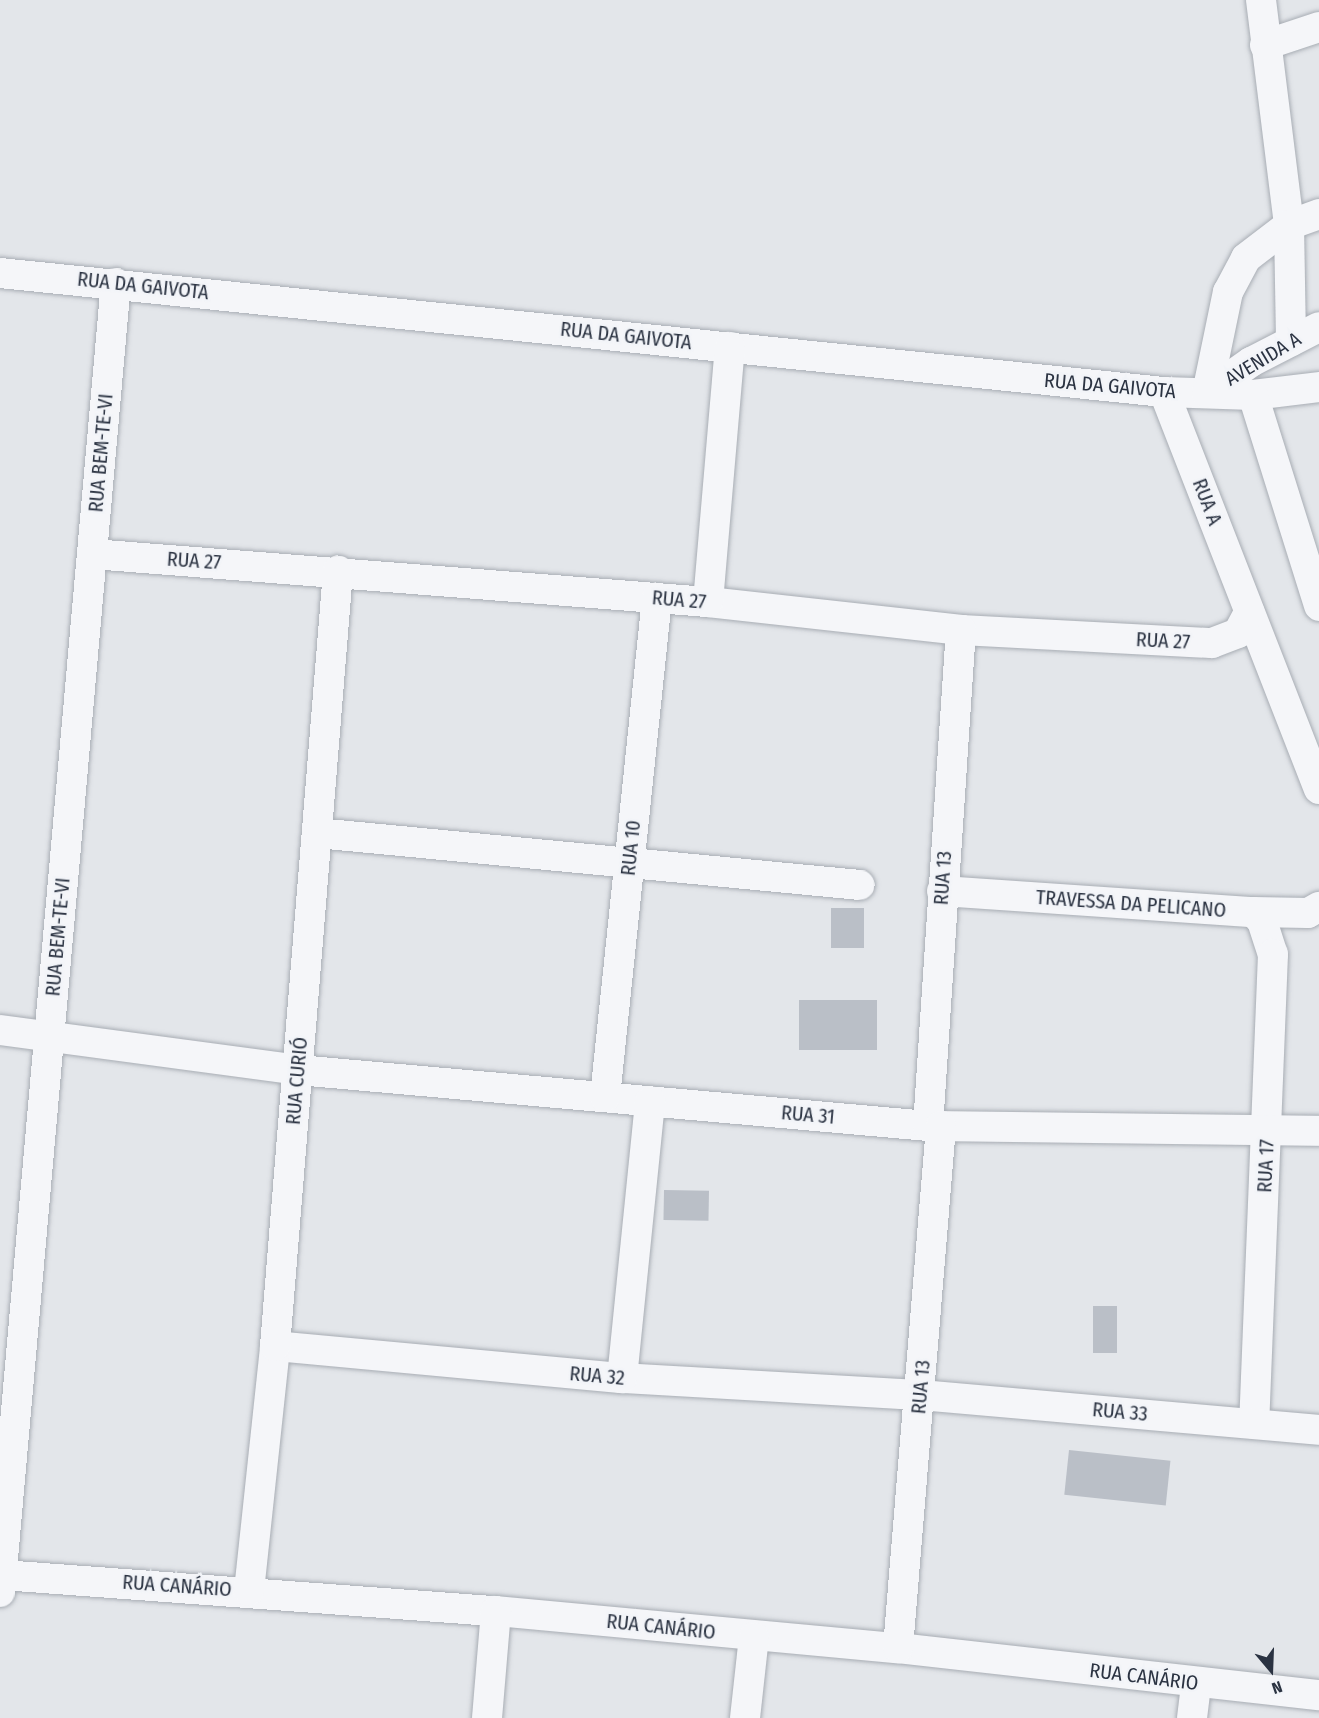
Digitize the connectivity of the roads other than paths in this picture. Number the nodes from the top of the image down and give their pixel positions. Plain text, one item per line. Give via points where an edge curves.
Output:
1 (1261, 0) edge
2 (1319, 27) edge
3 (1265, 45) junction
4 (1319, 214) edge
5 (1289, 225) junction
6 (0, 273) edge
7 (116, 283) junction
8 (1319, 327) edge
9 (1291, 341) junction
10 (730, 346) junction
11 (1319, 387) edge
12 (1164, 392) junction
13 (1207, 393) junction
14 (1253, 395) junction
15 (92, 554) junction
16 (338, 572) junction
17 (657, 598) junction
18 (1318, 599) edge
19 (708, 602) junction
20 (1249, 612) junction
21 (961, 630) junction
22 (1319, 789) edge
23 (317, 833) junction
24 (630, 860) junction
25 (860, 885) dead end
26 (942, 891) junction
27 (1319, 907) edge
28 (1253, 912) junction
29 (0, 1030) edge
30 (49, 1035) junction
31 (298, 1070) junction
32 (605, 1097) junction
33 (650, 1101) junction
34 (935, 1126) junction
35 (1268, 1131) junction
36 (1319, 1131) edge
37 (275, 1346) junction
38 (621, 1378) junction
39 (921, 1395) junction
40 (1254, 1424) junction
41 (1319, 1431) edge
42 (1, 1583) edge
43 (249, 1591) junction
44 (496, 1611) junction
45 (754, 1637) junction
46 (898, 1648) junction
47 (1196, 1683) junction
48 (1319, 1695) edge
49 (487, 1718) edge
50 (745, 1718) edge
51 (1192, 1718) edge

1 - 3 street
2 - 3 street
3 - 5 street
4 - 5 street
5 - 9 street
5 - 13 street via 1246,258 1228,292
6 - 7 street, RUA DA GAIVOTA
7 - 10 street, RUA DA GAIVOTA
7 - 15 street, RUA BEM-TE-VI
8 - 9 street, AVENIDA A
9 - 13 street, AVENIDA A
10 - 12 street, RUA DA GAIVOTA
10 - 19 street
11 - 14 street, RUA DA GAIVOTA
12 - 13 street, RUA DA GAIVOTA
12 - 20 street, RUA A
13 - 14 street, RUA DA GAIVOTA
14 - 18 street
15 - 16 street, RUA 27
15 - 30 street, RUA BEM-TE-VI
16 - 17 street, RUA 27
16 - 23 street, RUA CURIÓ
17 - 19 street, RUA 27
17 - 24 street, RUA 10
19 - 21 street, RUA 27
20 - 21 street, RUA 27 via 1238,633 1212,644
20 - 22 street
21 - 26 street, RUA 13
23 - 24 street
23 - 31 street, RUA CURIÓ
24 - 25 street
24 - 32 street, RUA 10
26 - 28 street, TRAVESSA DA PELICANO
26 - 34 street, RUA 13
27 - 28 street, TRAVESSA DA PELICANO via 1308,913
28 - 35 street, RUA 17 via 1262,921 1273,954
29 - 30 street, RUA 31
30 - 31 street, RUA 31
30 - 42 street, RUA BEM-TE-VI
31 - 32 street, RUA 31
31 - 37 street, RUA CURIÓ
32 - 33 street, RUA 31
33 - 34 street, RUA 31
33 - 38 street
34 - 35 street, RUA 31
34 - 39 street, RUA 13
35 - 36 street, RUA 31
35 - 40 street, RUA 17
37 - 38 street, RUA 32
37 - 43 street, RUA CURIÓ
38 - 39 street, RUA 32
39 - 40 street, RUA 33
39 - 46 street, RUA 13
40 - 41 street, RUA 33
42 - 43 street, RUA CANÁRIO
43 - 44 street, RUA CANÁRIO
44 - 45 street, RUA CANÁRIO
44 - 49 street
45 - 46 street, RUA CANÁRIO
45 - 50 street
46 - 47 street, RUA CANÁRIO
47 - 48 street, RUA CANÁRIO
47 - 51 street

